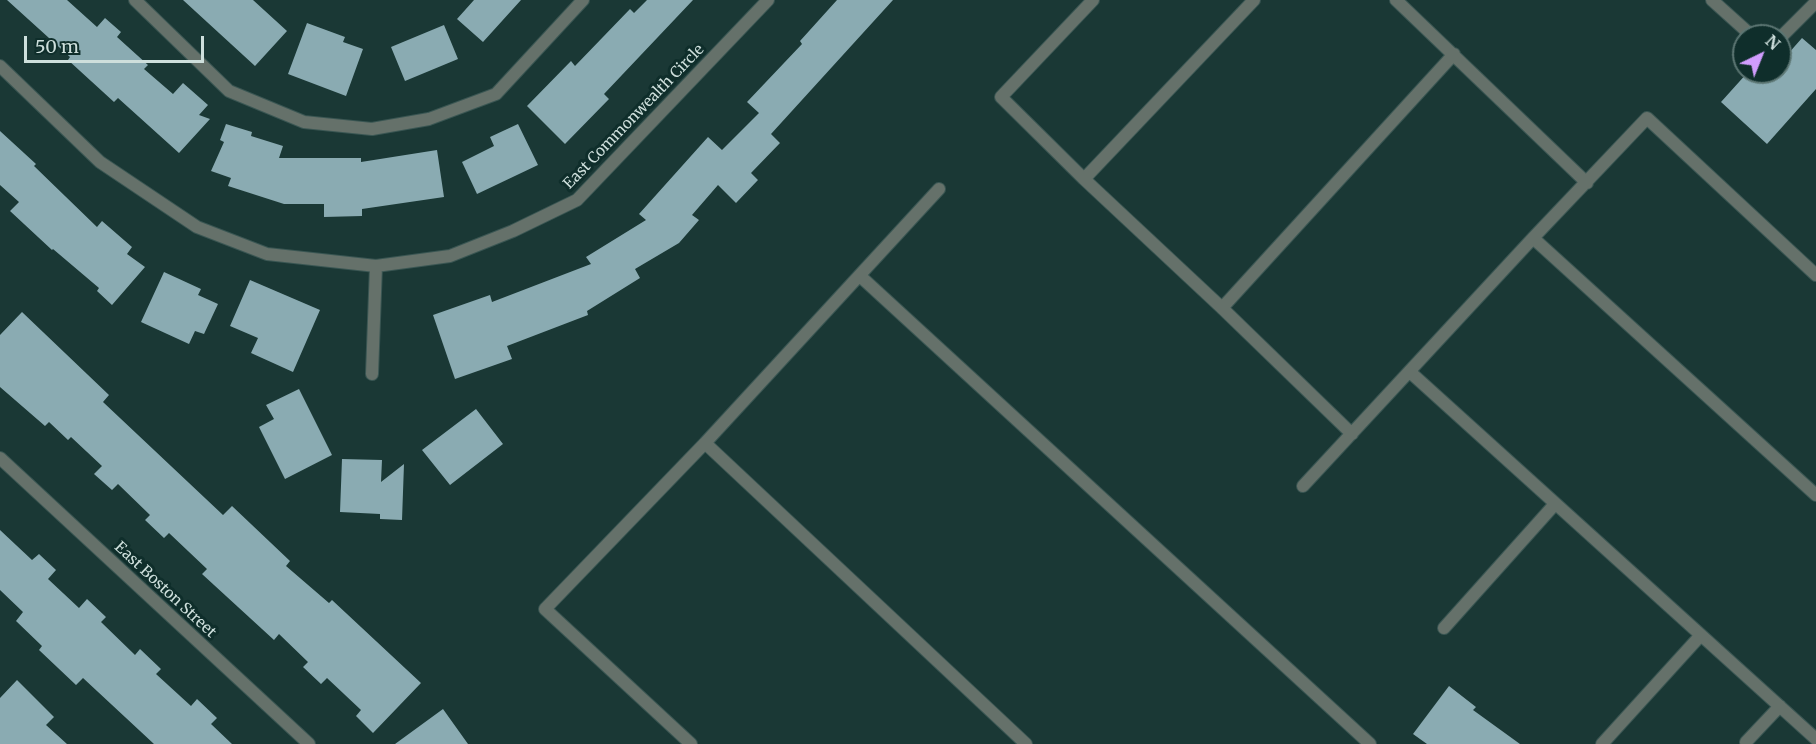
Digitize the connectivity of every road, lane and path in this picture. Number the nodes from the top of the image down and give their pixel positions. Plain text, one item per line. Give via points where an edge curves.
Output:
1 (135, 0) edge
2 (583, 0) edge
3 (768, 0) edge
4 (1093, 0) edge
5 (1254, 0) edge
6 (1396, 0) edge
7 (1712, 0) edge
8 (1816, 2) edge
9 (1739, 24) edge
10 (1792, 26) edge
11 (1454, 54) junction
12 (0, 66) edge
13 (1084, 179) junction
14 (1587, 183) junction
15 (939, 189) dead end
16 (1533, 238) junction
17 (376, 266) junction
18 (1816, 275) edge
19 (860, 276) junction
20 (1222, 308) junction
21 (1410, 372) junction
22 (372, 374) dead end
23 (1352, 434) junction
24 (705, 443) junction
25 (0, 458) edge
26 (1304, 486) dead end
27 (1816, 495) edge
28 (1555, 504) junction
29 (1444, 628) dead end
30 (1701, 635) junction
31 (1780, 706) junction
32 (1816, 739) edge
33 (1746, 742) dead end
34 (309, 744) edge
35 (691, 744) edge
36 (1026, 744) edge
37 (1370, 744) edge
38 (1602, 744) edge

1 - 2 street via 229,91 304,122 372,129 429,119 496,94
3 - 17 street, East Commonwealth Circle via 577,200 450,256
4 - 13 street via 1001,97
5 - 13 street
6 - 11 street
7 - 9 street
8 - 10 street
11 - 14 street
11 - 20 street
12 - 17 street, East Commonwealth Circle via 100,162 197,227 267,254
13 - 20 street
14 - 16 street
14 - 18 street via 1647,118
15 - 19 street
16 - 21 street
16 - 27 street
17 - 22 street
19 - 24 street
19 - 37 street
20 - 23 street
21 - 23 street
21 - 28 street
23 - 26 street
24 - 35 street via 545,609
24 - 36 street
25 - 34 street, East Boston Street
28 - 29 street
28 - 30 street
30 - 31 street
30 - 38 street
31 - 32 street
31 - 33 street

